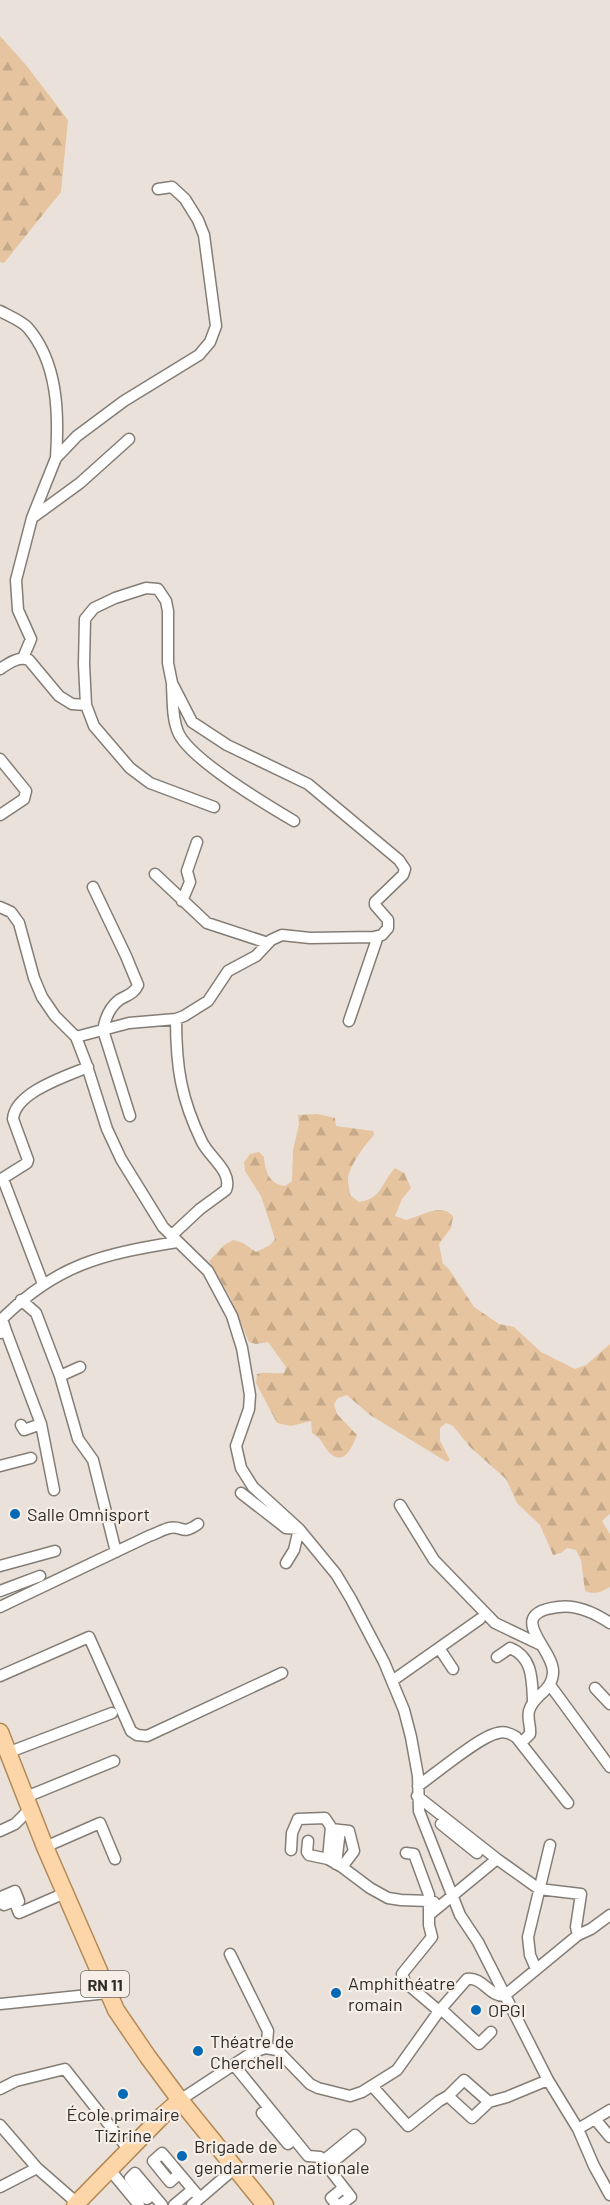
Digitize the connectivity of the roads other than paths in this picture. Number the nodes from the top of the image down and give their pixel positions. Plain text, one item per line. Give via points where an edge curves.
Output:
1 (158, 189) dead end
2 (0, 311) edge
3 (129, 439) dead end
4 (56, 458) junction
5 (32, 518) junction
6 (24, 658) junction
7 (0, 669) edge
8 (172, 683) junction
9 (86, 705) junction
10 (0, 759) edge
11 (214, 807) dead end
12 (0, 815) edge
13 (294, 821) dead end
14 (197, 842) dead end
15 (155, 874) dead end
16 (93, 887) dead end
17 (182, 901) junction
18 (0, 907) edge
19 (378, 936) junction
20 (268, 943) junction
21 (176, 1019) junction
22 (349, 1021) dead end
23 (103, 1030) junction
24 (76, 1037) junction
25 (88, 1068) junction
26 (130, 1116) dead end
27 (2, 1179) edge
28 (174, 1239) junction
29 (43, 1284) junction
30 (21, 1300) junction
31 (2, 1327) edge
32 (80, 1367) dead end
33 (60, 1376) junction
34 (40, 1424) junction
35 (21, 1425) dead end
36 (31, 1458) dead end
37 (0, 1466) edge
38 (54, 1490) dead end
39 (241, 1493) dead end
40 (400, 1505) dead end
41 (198, 1524) dead end
42 (298, 1529) junction
43 (55, 1551) dead end
44 (116, 1552) junction
45 (286, 1563) dead end
46 (0, 1566) edge
47 (40, 1576) dead end
48 (0, 1591) edge
49 (0, 1607) edge
50 (480, 1619) dead end
51 (610, 1623) edge
52 (540, 1644) junction
53 (439, 1648) junction
54 (497, 1657) dead end
55 (453, 1669) dead end
56 (282, 1673) dead end
57 (0, 1676) edge
58 (392, 1681) junction
59 (550, 1685) junction
60 (595, 1688) dead end
61 (533, 1701) junction
62 (610, 1704) edge
63 (112, 1713) dead end
64 (3, 1743) edge
65 (521, 1743) junction
66 (114, 1761) dead end
67 (610, 1767) edge
68 (418, 1791) junction
69 (28, 1803) junction
70 (568, 1803) dead end
71 (335, 1830) junction
72 (0, 1831) edge
73 (308, 1841) dead end
74 (550, 1845) dead end
75 (45, 1847) junction
76 (291, 1850) dead end
77 (406, 1853) dead end
78 (115, 1859) dead end
79 (497, 1859) junction
80 (335, 1863) junction
81 (538, 1888) junction
82 (65, 1893) junction
83 (452, 1896) junction
84 (429, 1901) junction
85 (15, 1903) dead end
86 (442, 1904) junction
87 (429, 1915) junction
88 (460, 1915) junction
89 (610, 1915) edge
90 (578, 1935) junction
91 (230, 1954) dead end
92 (536, 1969) junction
93 (108, 1993) junction
94 (504, 1996) junction
95 (0, 2004) edge
96 (440, 2010) junction
97 (268, 2031) junction
98 (492, 2032) dead end
99 (253, 2052) junction
100 (279, 2052) junction
101 (234, 2065) junction
102 (548, 2080) junction
103 (374, 2086) junction
104 (0, 2089) edge
105 (448, 2096) junction
106 (180, 2100) junction
107 (489, 2102) junction
108 (610, 2110) edge
109 (595, 2119) junction
110 (0, 2125) edge
111 (578, 2129) junction
112 (610, 2137) edge
113 (129, 2150) junction
114 (37, 2168) junction
115 (235, 2168) junction
116 (110, 2169) junction
117 (179, 2174) dead end
118 (0, 2187) edge
119 (153, 2194) dead end
120 (610, 2194) edge
121 (195, 2200) edge
122 (76, 2204) edge
123 (139, 2205) edge
124 (162, 2205) edge
125 (174, 2205) edge
126 (265, 2205) edge
127 (339, 2205) edge

1 - 4 street via 172,187 185,199 204,235 216,326 210,342 199,355 124,401 77,436
2 - 4 street via 27,326 45,354 59,419
3 - 5 street via 80,483
4 - 5 street
5 - 6 street via 16,580 18,610 31,639
6 - 7 street
6 - 9 street via 60,696 72,704
8 - 9 street via 166,602 158,590 146,588 94,608 85,619
8 - 13 street via 173,716 178,733 190,748 222,775
8 - 19 street via 192,722 227,745 308,784 403,864 403,875 375,902 389,924
9 - 11 street via 94,726 130,768 150,783
10 - 12 street via 26,791 24,799
14 - 17 street via 187,871 190,882
15 - 17 street
16 - 23 street via 138,985 111,1009
17 - 20 street via 207,923
18 - 24 street via 20,923 42,997
19 - 20 street via 282,935
19 - 22 street
20 - 21 street via 256,956 228,971 208,1001
21 - 23 street via 129,1023
21 - 28 street via 176,1055 185,1101 203,1144 228,1178 228,1185
23 - 24 street
23 - 26 street
24 - 25 street
25 - 27 street via 39,1089 19,1105 13,1119 28,1160
25 - 28 street via 113,1145 156,1218
27 - 29 street
28 - 29 street via 96,1258
28 - 42 street via 208,1271 238,1331 250,1395 236,1446 241,1468 253,1487
29 - 30 street
30 - 31 street
30 - 33 street via 36,1313
31 - 34 street
32 - 33 street
33 - 44 street via 78,1439 93,1460
34 - 35 street via 24,1430
34 - 38 street
36 - 37 street
39 - 42 street via 286,1528
40 - 52 street via 434,1560 495,1623
41 - 44 street via 185,1531 171,1527
42 - 45 street via 294,1550
42 - 58 street via 345,1587
43 - 46 street
44 - 49 street
47 - 48 street
50 - 53 street
51 - 52 street via 568,1605 547,1608 534,1616 532,1622
52 - 59 street via 552,1665
53 - 55 street
53 - 58 street
54 - 61 street via 510,1648 526,1658
56 - 57 street via 147,1736 131,1731 89,1637
58 - 68 street via 416,1758
59 - 61 street
59 - 67 street
60 - 62 street
61 - 65 street via 528,1715 530,1734
63 - 64 street
64 - 69 main road, RN 11
65 - 68 street via 510,1733 487,1736
65 - 70 street
66 - 69 street
68 - 79 street
68 - 83 street via 422,1819
69 - 72 street via 15,1824
69 - 75 main road, RN 11
71 - 76 street via 324,1818 299,1818 292,1833
71 - 80 street
71 - 80 street via 349,1831 354,1851
73 - 80 street via 309,1855
74 - 81 street
75 - 78 street via 99,1823
75 - 82 main road, RN 11
77 - 84 street via 414,1854
79 - 81 street
79 - 83 street
80 - 84 street via 388,1898
81 - 90 street via 581,1894
81 - 92 street via 528,1937
82 - 85 street via 19,1913
82 - 93 main road, RN 11
83 - 86 street
83 - 88 street
84 - 86 street
84 - 87 street
86 - 87 street
86 - 88 street
87 - 96 street via 432,1937 402,1977
88 - 94 street
89 - 90 street
90 - 92 street
91 - 97 street
92 - 94 street
93 - 95 street
93 - 106 main road, RN 11 via 131,2034
94 - 96 street via 478,1980 468,1979
94 - 102 street
96 - 98 street via 479,2044
96 - 103 street via 397,2070
97 - 99 street via 267,2042
97 - 100 street
99 - 100 street via 271,2048
99 - 101 street
100 - 103 street via 310,2084 324,2091 350,2096
101 - 106 street
101 - 127 street via 308,2156 320,2157 343,2188 331,2198
102 - 107 street
102 - 111 street
103 - 105 street via 408,2126
104 - 113 street via 65,2068
105 - 107 street via 472,2118
105 - 107 street via 464,2080
106 - 113 main road
106 - 115 main road, RN 11
108 - 109 street
109 - 111 street
109 - 112 street
110 - 114 street
111 - 120 street
113 - 116 main road
114 - 118 street
114 - 122 street
115 - 121 street
115 - 126 main road, RN 11
116 - 122 main road
116 - 123 street
117 - 121 street
119 - 124 street
121 - 125 street

